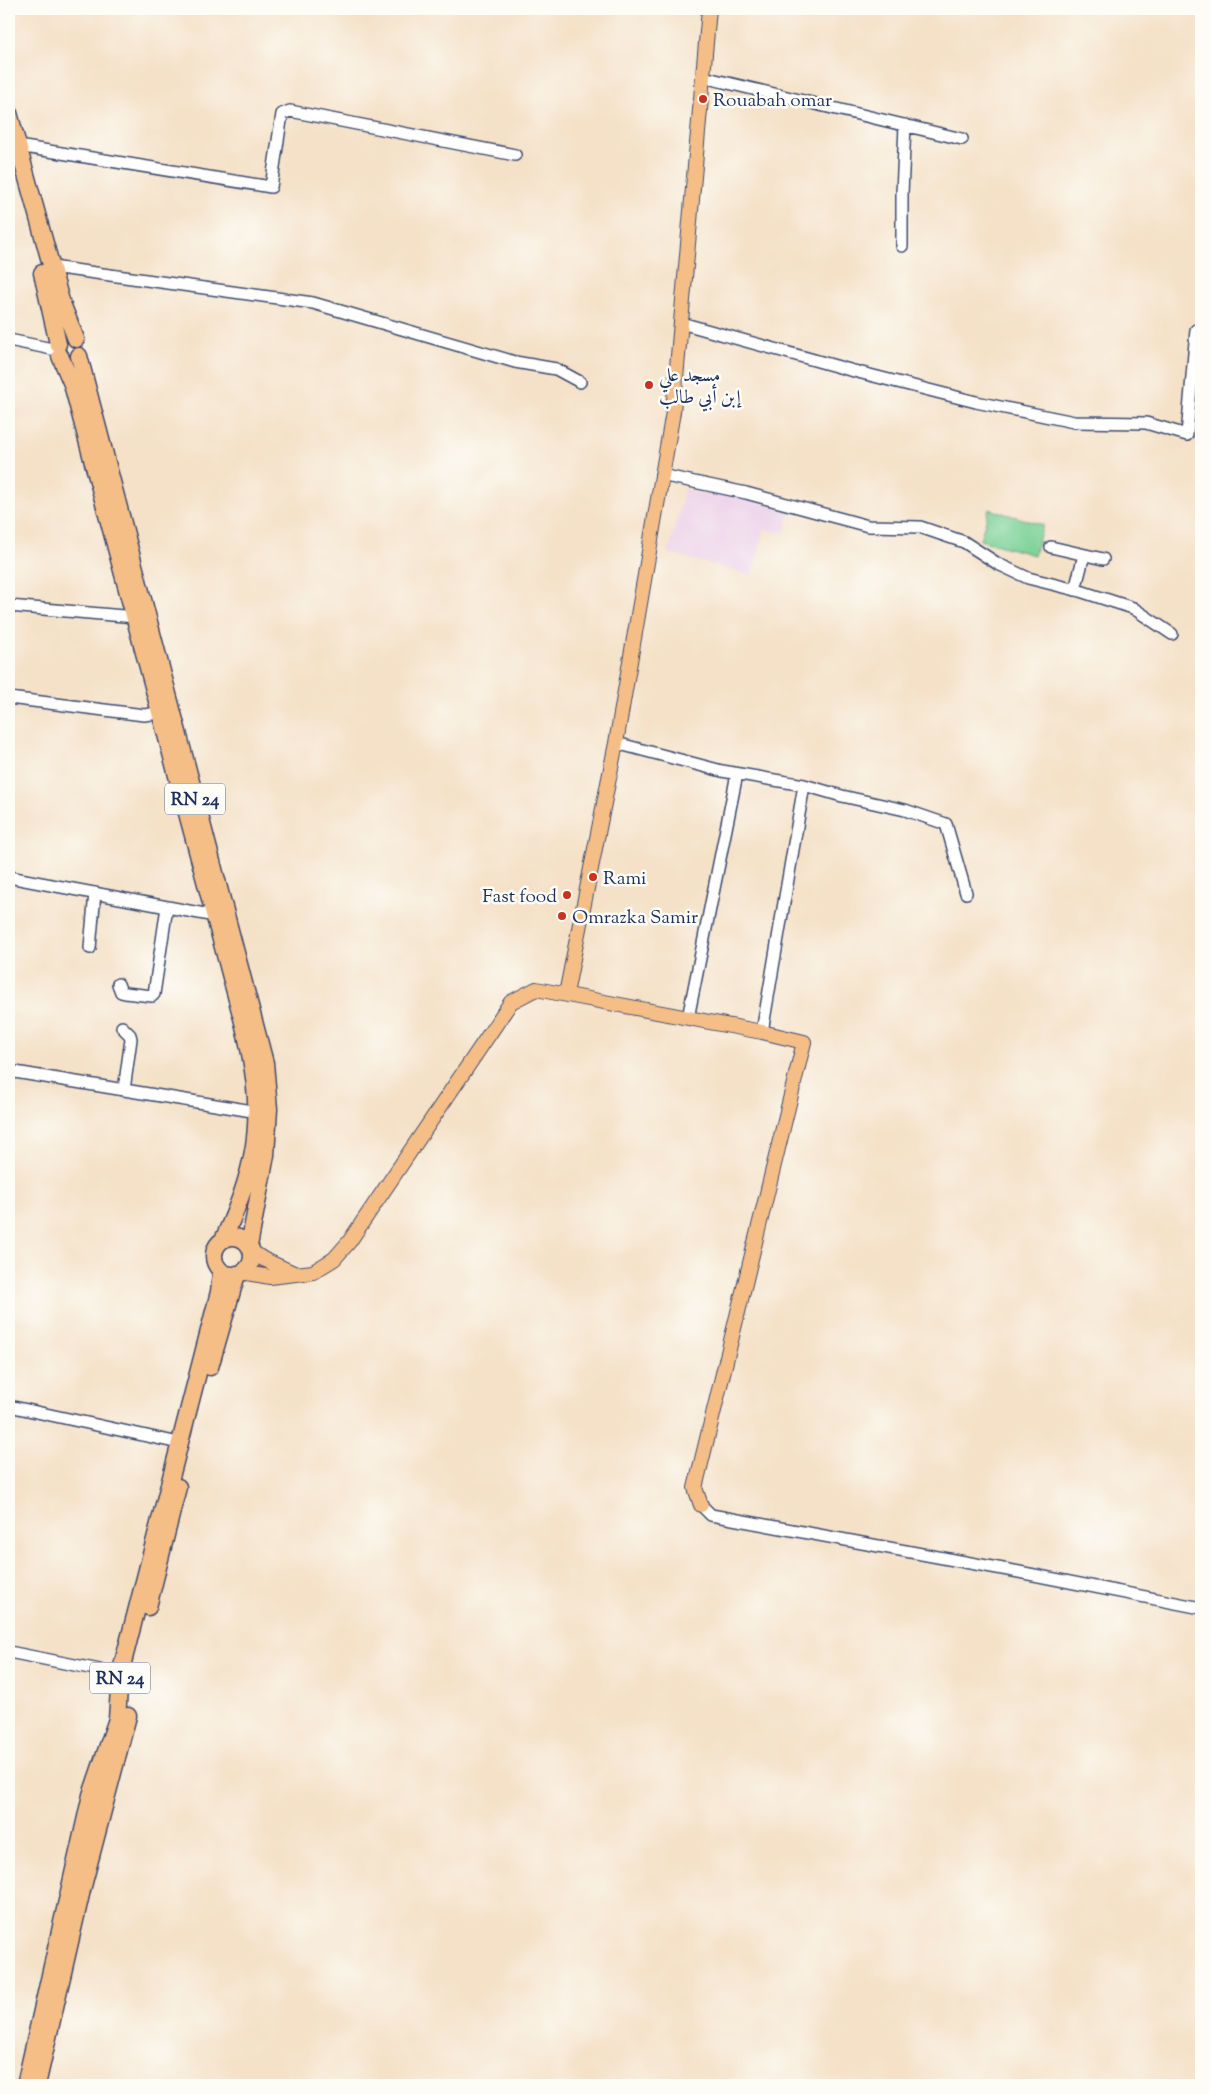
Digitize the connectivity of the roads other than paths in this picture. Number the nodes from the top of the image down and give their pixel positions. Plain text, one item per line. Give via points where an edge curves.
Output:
1 (709, 9) edge
2 (703, 77) junction
3 (9, 114) edge
4 (905, 125) junction
5 (962, 139) dead end
6 (13, 148) edge
7 (515, 155) dead end
8 (902, 246) dead end
9 (52, 268) junction
10 (681, 323) junction
11 (1196, 330) dead end
12 (76, 339) junction
13 (9, 340) edge
14 (58, 350) junction
15 (79, 356) junction
16 (580, 382) dead end
17 (661, 475) junction
18 (1051, 547) dead end
19 (1084, 555) junction
20 (1103, 559) dead end
21 (1075, 590) junction
22 (9, 606) edge
23 (134, 618) junction
24 (1172, 634) dead end
25 (9, 698) edge
26 (159, 709) junction
27 (616, 743) junction
28 (737, 774) junction
29 (804, 785) junction
30 (9, 877) edge
31 (966, 892) dead end
32 (95, 893) junction
33 (167, 907) junction
34 (215, 916) junction
35 (90, 948) dead end
36 (118, 984) dead end
37 (566, 994) junction
38 (688, 1018) junction
39 (122, 1027) dead end
40 (762, 1032) junction
41 (9, 1071) edge
42 (124, 1090) junction
43 (258, 1112) junction
44 (223, 1240) junction
45 (250, 1249) junction
46 (233, 1272) junction
47 (296, 1274) junction
48 (9, 1406) edge
49 (179, 1443) junction
50 (701, 1505) joint
51 (1201, 1608) edge
52 (9, 1652) edge
53 (120, 1674) junction
54 (25, 2085) edge
55 (37, 2085) edge

1 - 2 main road
2 - 4 street
2 - 10 main road
3 - 6 highway, RN 24
4 - 5 street
4 - 8 street
6 - 7 street via 271,187 282,114 290,111
6 - 9 highway, RN 24
6 - 14 highway, RN 24
9 - 12 highway, RN 24
9 - 16 street via 313,303 515,362 556,369
10 - 11 street via 976,402 1074,422 1146,423 1187,435
10 - 17 main road via 673,412
12 - 14 highway via 68,337
12 - 15 highway via 80,345
13 - 14 street
14 - 15 highway via 69,361
14 - 23 highway, RN 24 via 72,384
15 - 45 highway, RN 24 via 265,1063 269,1109 266,1155
17 - 21 street via 746,493 868,526 920,527 964,542 998,564 1028,578
17 - 27 main road
18 - 19 street
19 - 20 street
19 - 21 street
21 - 24 street via 1134,608
22 - 23 street
23 - 26 highway, RN 24
25 - 26 street via 144,715
26 - 34 highway, RN 24
27 - 28 street
27 - 37 main road
28 - 29 street
28 - 38 street
29 - 31 street via 905,810 946,824
29 - 40 street
30 - 32 street
32 - 33 street
32 - 35 street
33 - 34 street
33 - 36 street via 154,994 121,992
34 - 43 highway, RN 24 via 248,1042
37 - 38 main road
37 - 47 main road via 536,989 512,1002 349,1242 321,1269
38 - 40 main road
39 - 42 street via 131,1039
40 - 50 main road via 804,1042 695,1488
41 - 42 street
42 - 43 street
43 - 44 highway, RN 24 via 251,1168
44 - 45 highway via 237,1238
44 - 46 highway via 214,1255 216,1264
45 - 46 highway via 250,1264
45 - 47 main road via 263,1259
46 - 47 main road via 270,1277
46 - 49 highway, RN 24 via 219,1292
46 - 55 highway, RN 24 via 130,1674 128,1720 82,1890
48 - 49 street
49 - 53 highway, RN 24
50 - 51 street via 711,1515
52 - 53 street
53 - 54 highway, RN 24 via 118,1719 91,1794

